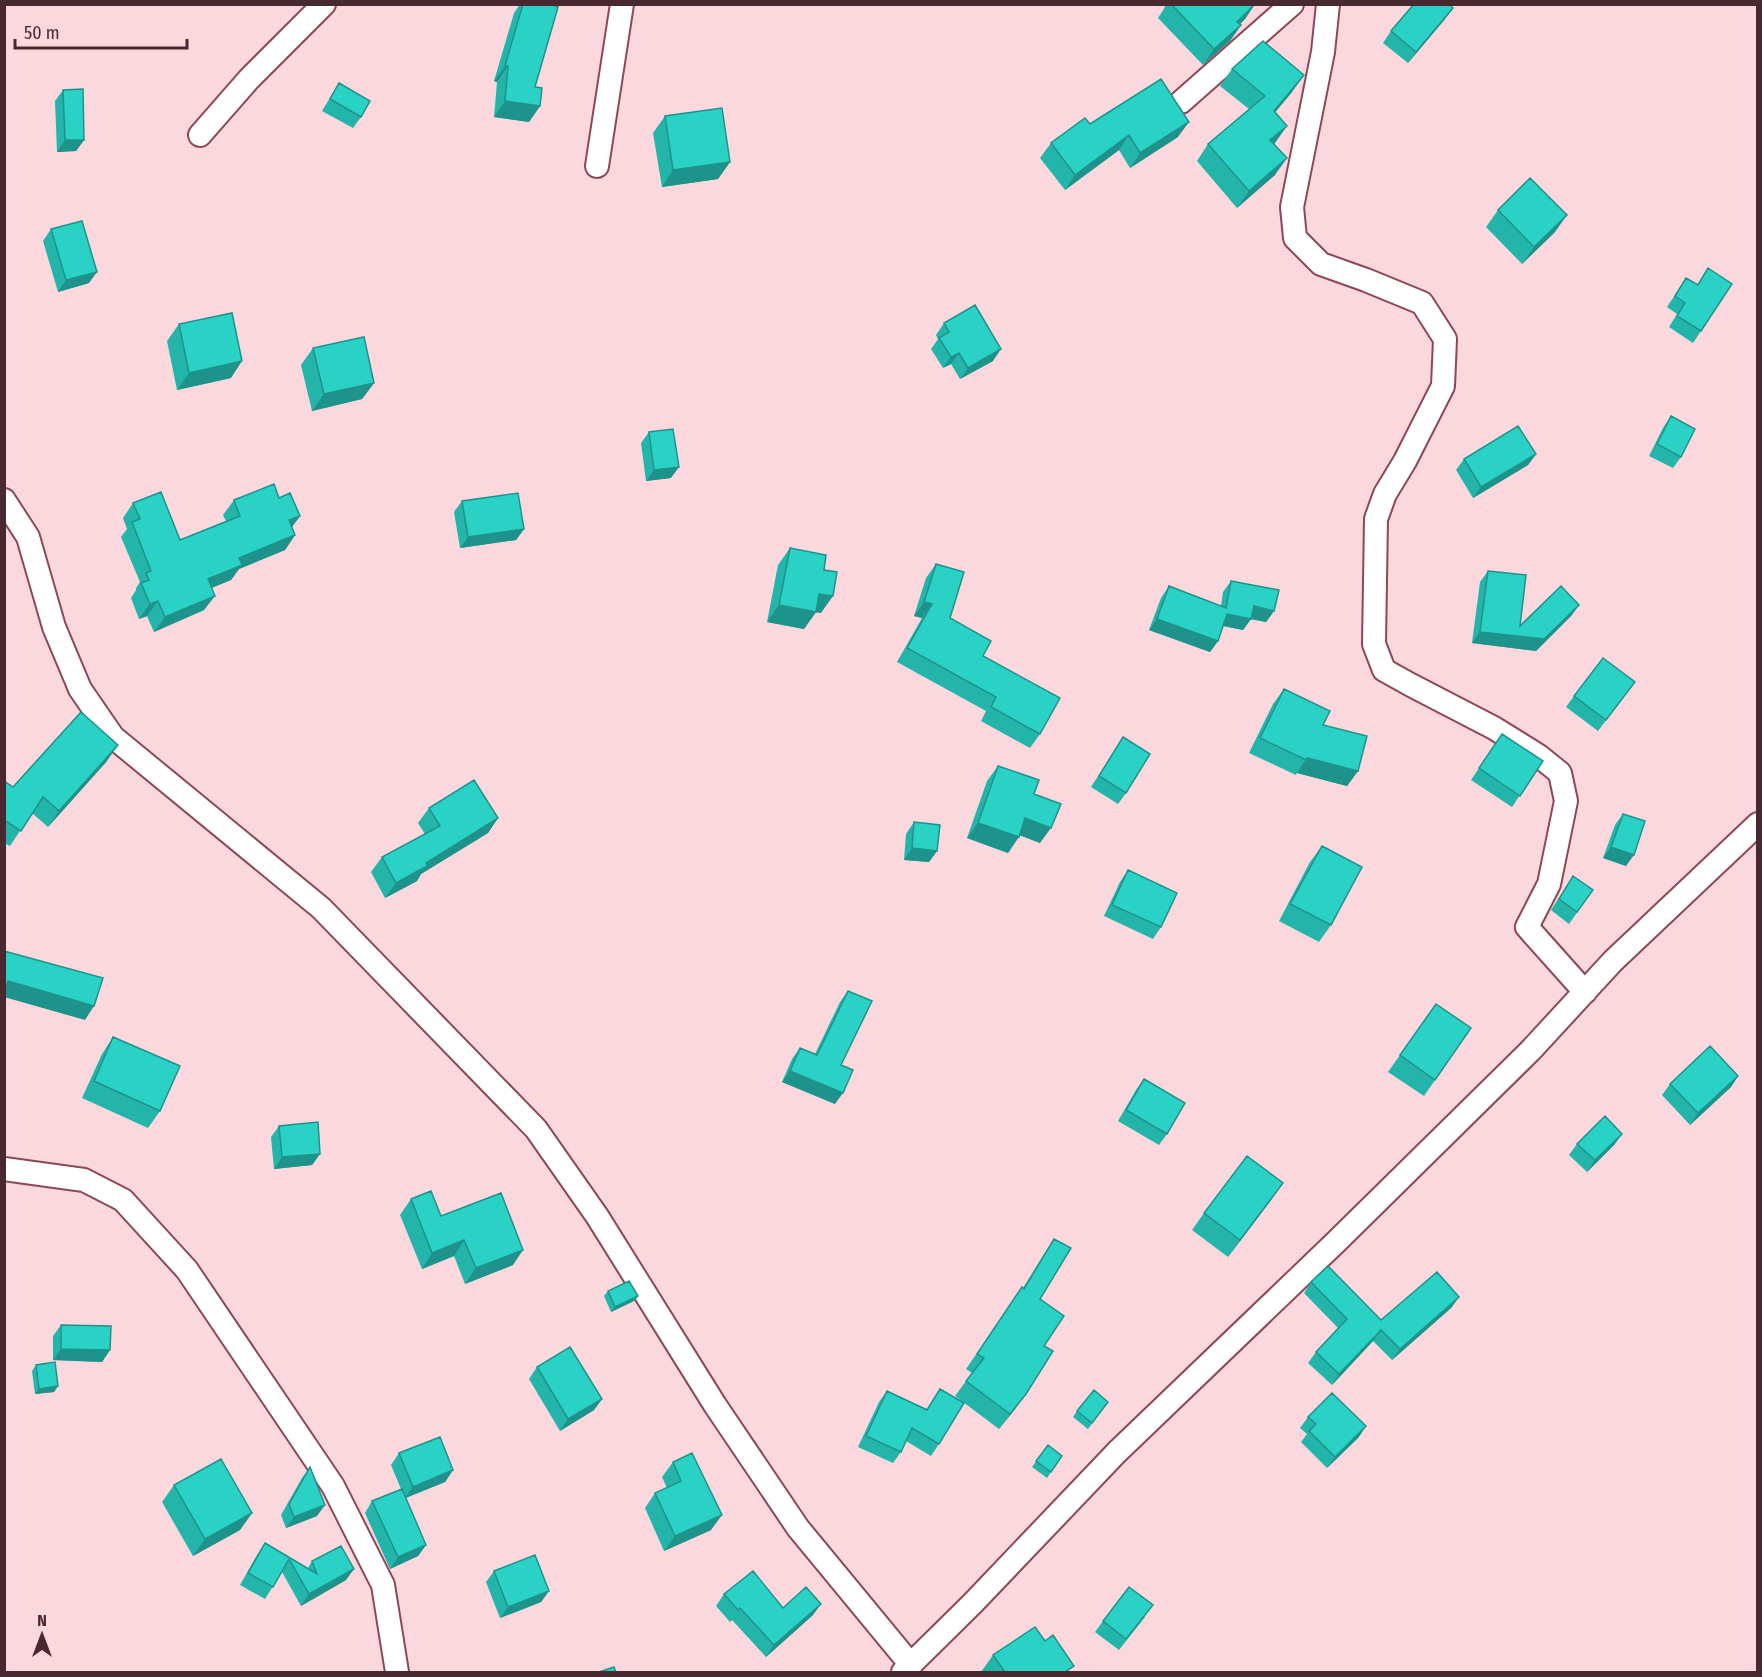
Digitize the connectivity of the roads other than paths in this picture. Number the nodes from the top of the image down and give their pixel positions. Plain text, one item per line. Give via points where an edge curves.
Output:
1 (324, 4) edge
2 (622, 4) edge
3 (1292, 4) edge
4 (1328, 4) edge
5 (1181, 102) dead end
6 (200, 135) dead end
7 (597, 166) dead end
8 (4, 500) edge
9 (1758, 824) edge
10 (1585, 992) junction
11 (4, 1169) edge
12 (907, 1669) edge
13 (398, 1672) edge

1 - 6 street
2 - 7 street
3 - 5 street
4 - 10 street via 1323,52 1292,207 1295,238 1321,264 1422,303 1445,339 1443,386 1385,494 1376,519 1374,644 1384,670 1494,728 1560,773 1566,801 1549,884 1527,927
8 - 12 street via 28,537 54,627 80,689 113,737 321,908 536,1129 597,1216 715,1405 798,1528
9 - 10 street
10 - 12 street via 1336,1242 1117,1452
11 - 13 street via 84,1180 123,1200 187,1270 333,1486 383,1585

